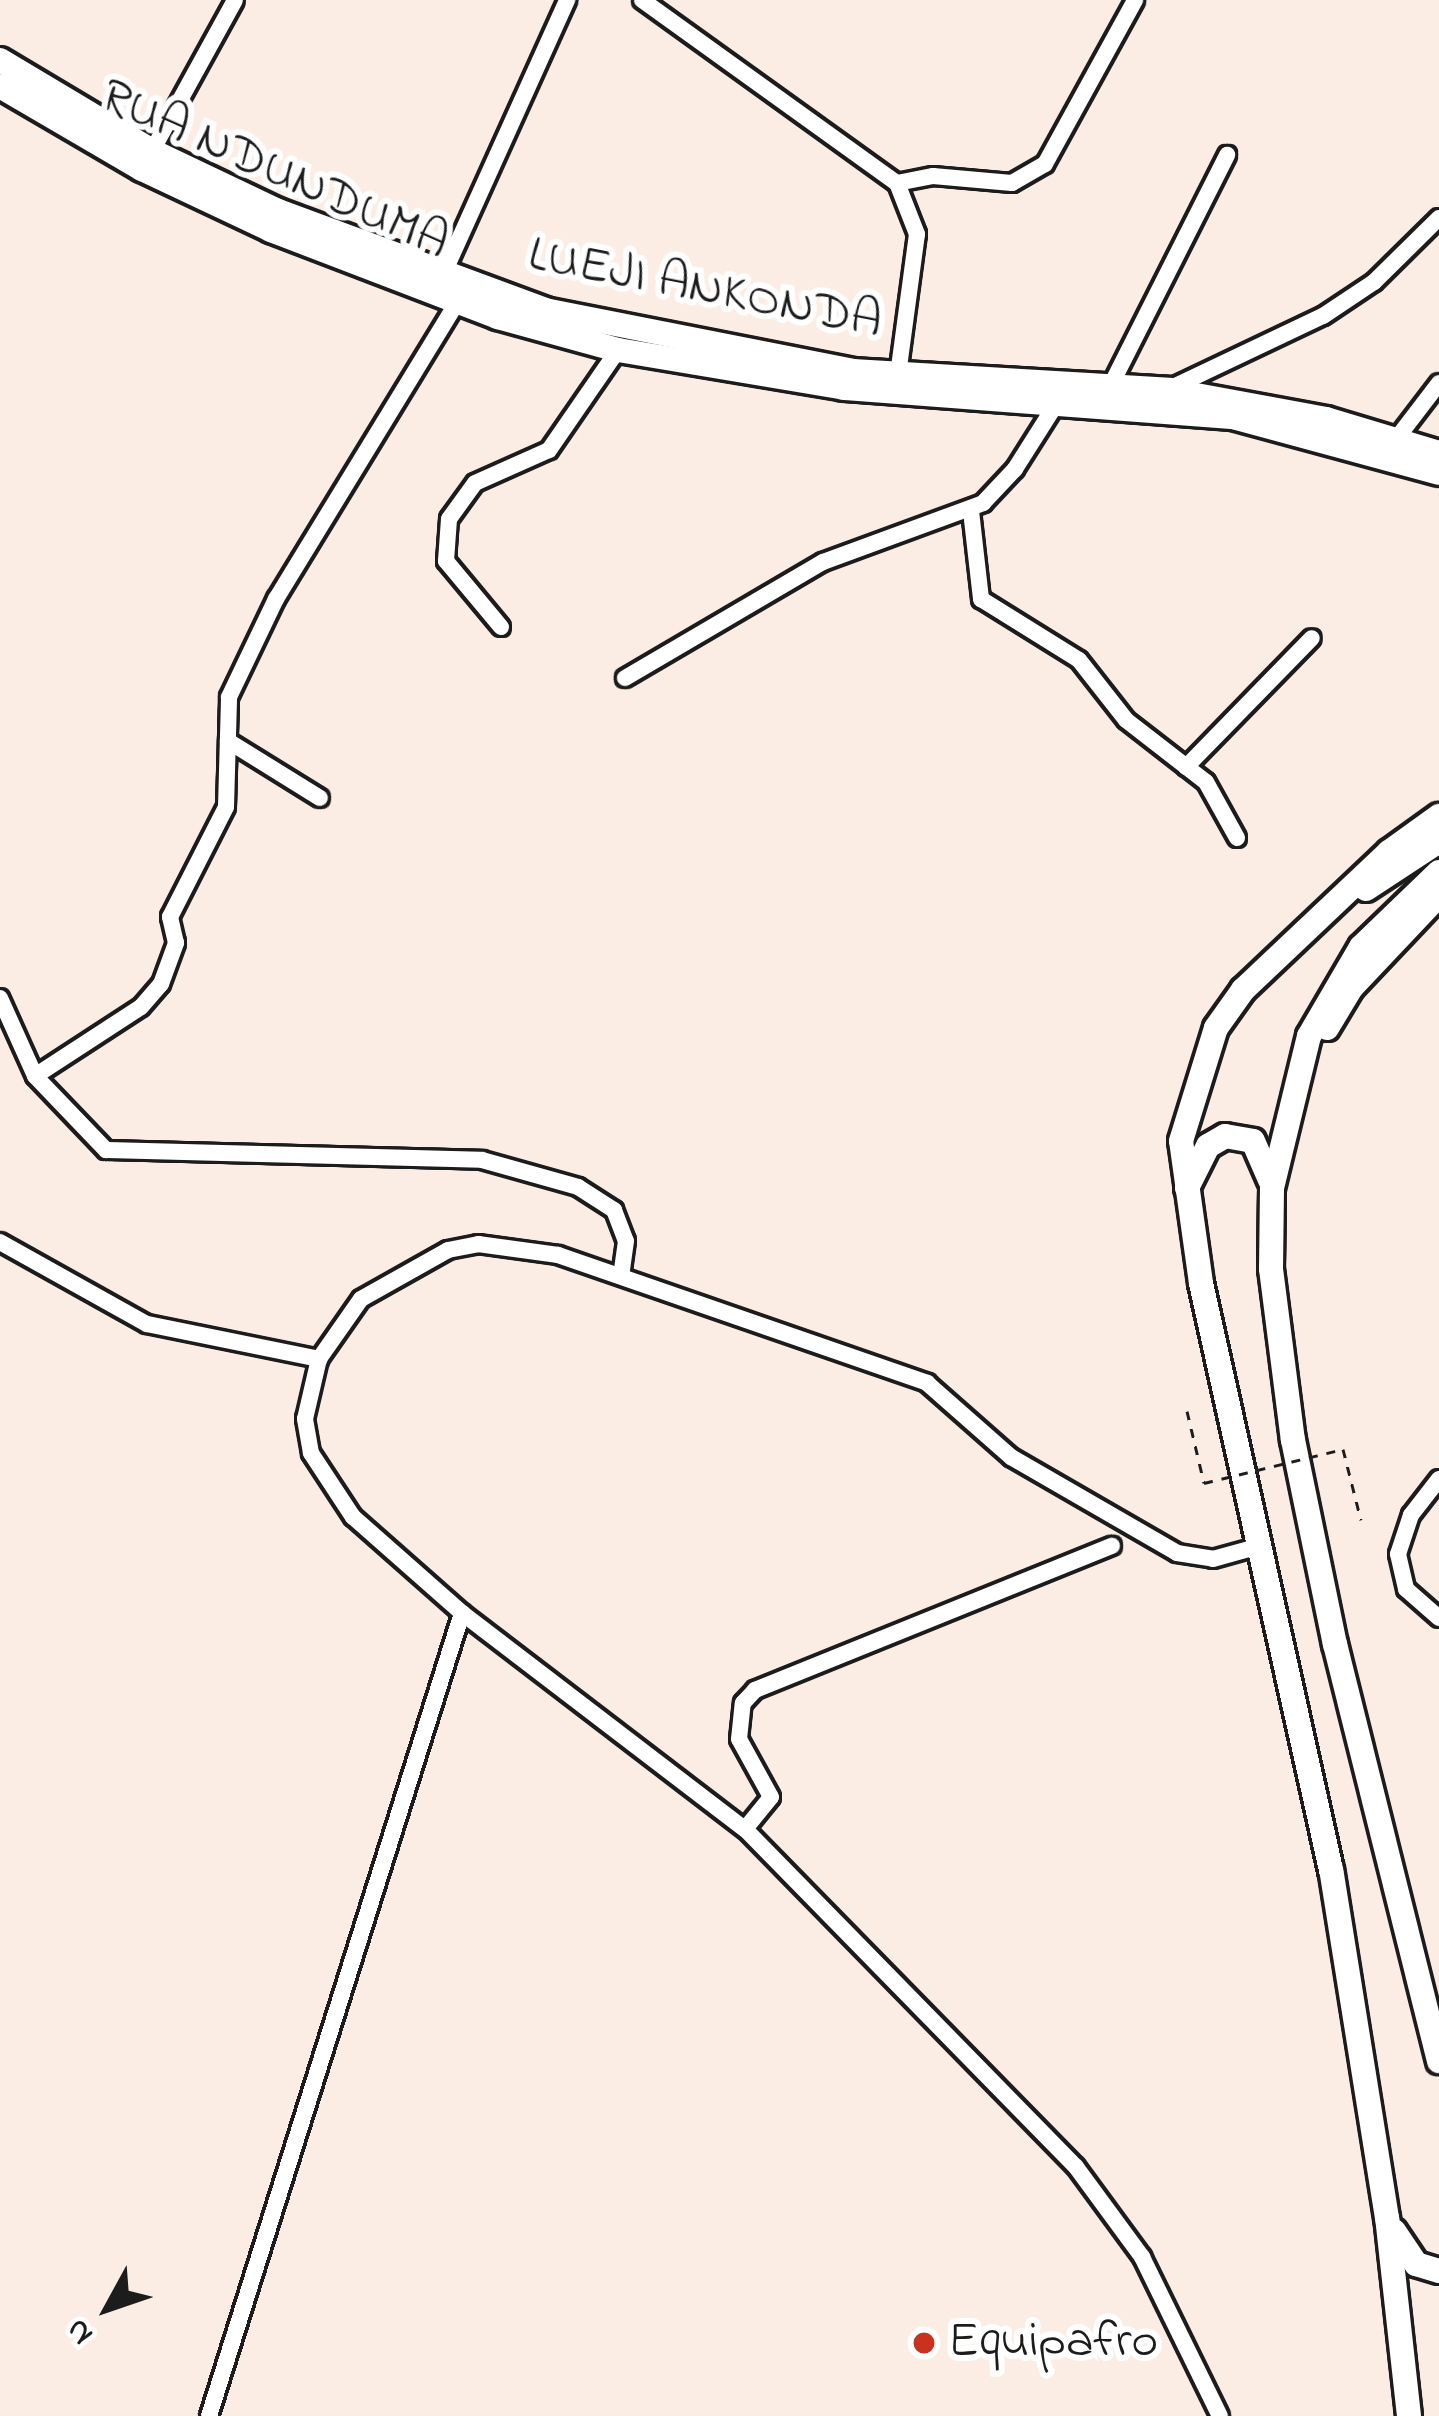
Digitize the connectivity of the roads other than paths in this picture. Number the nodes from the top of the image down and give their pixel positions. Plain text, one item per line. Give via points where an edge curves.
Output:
1 (235, 0) edge
2 (567, 0) edge
3 (642, 0) edge
4 (1135, 0) edge
5 (0, 60) edge
6 (0, 86) edge
7 (152, 151) junction
8 (1227, 155) dead end
9 (897, 184) junction
10 (1439, 218) edge
11 (443, 275) junction
12 (458, 302) junction
13 (617, 350) junction
14 (898, 374) junction
15 (1439, 383) edge
16 (1111, 385) junction
17 (1169, 390) junction
18 (1058, 401) junction
19 (1397, 438) junction
20 (1439, 453) edge
21 (1439, 473) edge
22 (971, 511) junction
23 (501, 627) dead end
24 (1312, 638) dead end
25 (625, 678) dead end
26 (227, 742) junction
27 (1186, 767) junction
28 (320, 798) dead end
29 (1439, 816) edge
30 (1237, 838) dead end
31 (1439, 842) edge
32 (1439, 872) edge
33 (1439, 895) edge
34 (1308, 926) junction
35 (0, 998) edge
36 (35, 1076) junction
37 (1280, 1154) junction
38 (1187, 1188) junction
39 (1272, 1188) junction
40 (0, 1242) edge
41 (621, 1275) junction
42 (319, 1359) junction
43 (1439, 1479) edge
44 (1112, 1546) dead end
45 (1260, 1546) junction
46 (462, 1613) junction
47 (1439, 1618) edge
48 (745, 1829) junction
49 (1439, 2061) edge
50 (1387, 2218) junction
51 (1439, 2271) edge
52 (209, 2416) edge
53 (1220, 2416) edge
54 (1409, 2416) edge

1 - 7 street
2 - 11 street
3 - 9 street
4 - 9 street via 1045,164 1012,183 933,176
5 - 7 main road, LUEJI ANKONDA
6 - 12 main road, RUA NDUNDUMA via 163,179
7 - 11 main road, LUEJI ANKONDA via 278,212
8 - 16 street
9 - 14 street via 916,234
10 - 17 street via 1374,282 1323,316
11 - 14 main road, LUEJI ANKONDA via 637,332
12 - 13 main road, RUA NDUNDUMA
12 - 26 street via 276,599 229,697
13 - 18 main road, RUA NDUNDUMA via 844,388
13 - 23 street via 558,441 475,484 449,519 446,561
14 - 16 main road, LUEJI ANKONDA
15 - 19 street
16 - 17 main road, LUEJI ANKONDA
17 - 19 main road, LUEJI ANKONDA
18 - 21 main road, RUA NDUNDUMA via 1232,417
18 - 22 street via 1015,469
19 - 20 main road, LUEJI ANKONDA
22 - 25 street via 823,562
22 - 27 street via 975,584 986,605 1079,660 1126,720
24 - 27 street
26 - 28 street
26 - 36 street via 233,762 226,807 170,917 176,943 161,984 140,1007
27 - 30 street via 1218,797
29 - 34 main road
31 - 34 main road
32 - 37 main road via 1392,911 1330,991 1300,1063
33 - 37 main road via 1351,988 1311,1063
34 - 38 main road via 1216,1028 1184,1118
35 - 36 street
36 - 41 street via 86,1135 128,1155 431,1154 578,1187 624,1226
37 - 39 main road
38 - 39 main road via 1208,1147 1239,1135 1263,1153
38 - 45 main road
39 - 49 main road via 1276,1338 1293,1440
40 - 42 street via 147,1324
41 - 42 street via 512,1246 448,1250 361,1300
41 - 45 street via 927,1383 1011,1456 1177,1553 1213,1559
42 - 46 street via 305,1419 326,1481 353,1517
43 - 47 street via 1411,1515 1398,1555 1406,1589
44 - 48 street via 755,1690 743,1703 739,1738 771,1797
45 - 50 main road via 1330,1870
46 - 48 street
46 - 52 street
48 - 53 street via 1076,2168 1142,2257
50 - 51 main road via 1406,2254
50 - 54 main road

